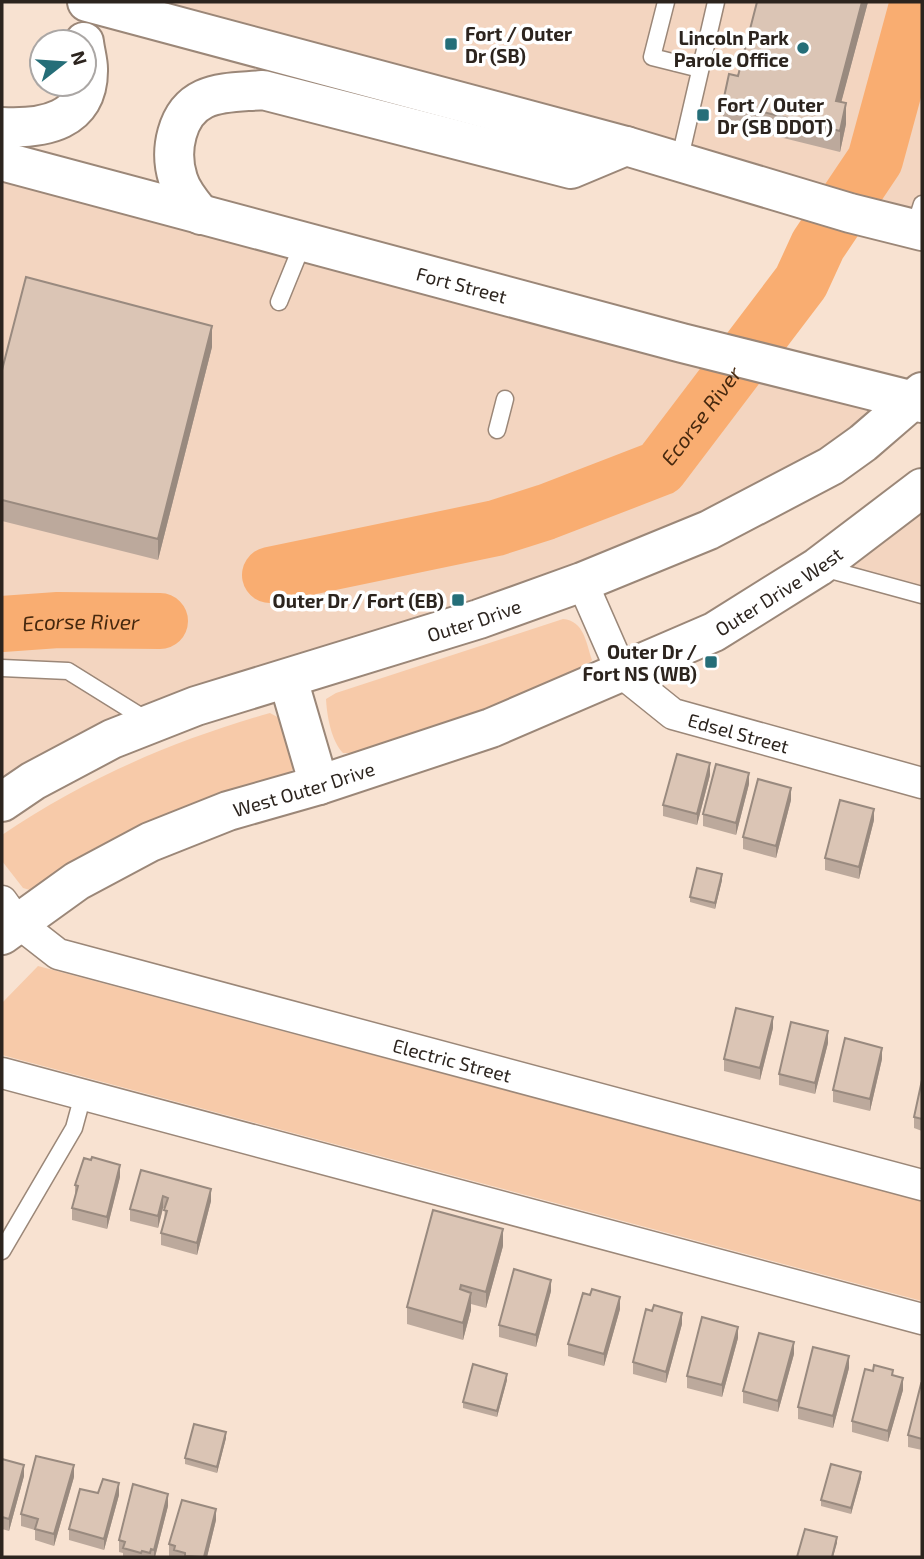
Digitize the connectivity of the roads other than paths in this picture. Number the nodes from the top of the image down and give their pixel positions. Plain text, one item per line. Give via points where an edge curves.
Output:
1 (73, 2) edge
2 (87, 2) edge
3 (666, 2) edge
4 (716, 2) edge
5 (80, 28) edge
6 (700, 69) junction
7 (80, 98) edge
8 (2, 127) edge
9 (626, 146) junction
10 (2, 161) edge
11 (679, 162) junction
12 (201, 215) junction
13 (910, 221) edge
14 (303, 243) junction
15 (279, 302) dead end
16 (505, 399) dead end
17 (920, 399) edge
18 (497, 430) dead end
19 (922, 488) edge
20 (818, 567) junction
21 (582, 582) junction
22 (922, 595) edge
23 (2, 668) edge
24 (622, 673) junction
25 (288, 679) junction
26 (152, 723) junction
27 (922, 783) edge
28 (319, 785) junction
29 (2, 802) edge
30 (7, 920) edge
31 (2, 1073) edge
32 (83, 1095) junction
33 (922, 1185) edge
34 (2, 1251) edge
35 (922, 1319) edge

1 - 5 main road
2 - 9 main road
3 - 6 lane via 652,58
4 - 6 lane
6 - 11 lane
7 - 8 main road via 66,118 37,127
9 - 11 main road
9 - 12 main road via 571,169 263,90 228,93 204,99 184,115 177,133 177,177
10 - 12 main road, Fort Street
11 - 13 main road via 808,201
12 - 14 main road, Fort Street
14 - 15 lane
14 - 17 main road, Fort Street via 682,343
16 - 18 lane
17 - 21 main road, Outer Drive via 831,466 709,530
19 - 20 main road, Outer Drive West
20 - 22 lane
20 - 24 main road, Outer Drive West via 714,632
21 - 24 street, Edsel Street
21 - 25 main road, Outer Drive via 479,620
23 - 26 lane via 68,671
24 - 27 street, Edsel Street via 673,714
24 - 28 main road, West Outer Drive via 491,728
25 - 26 main road, Outer Drive
25 - 28 main road
26 - 29 main road, Outer Drive via 33,780
28 - 30 main road, West Outer Drive via 228,811 150,842
30 - 33 street, Electric Street via 58,954
31 - 32 street
32 - 34 lane via 74,1128
32 - 35 street

